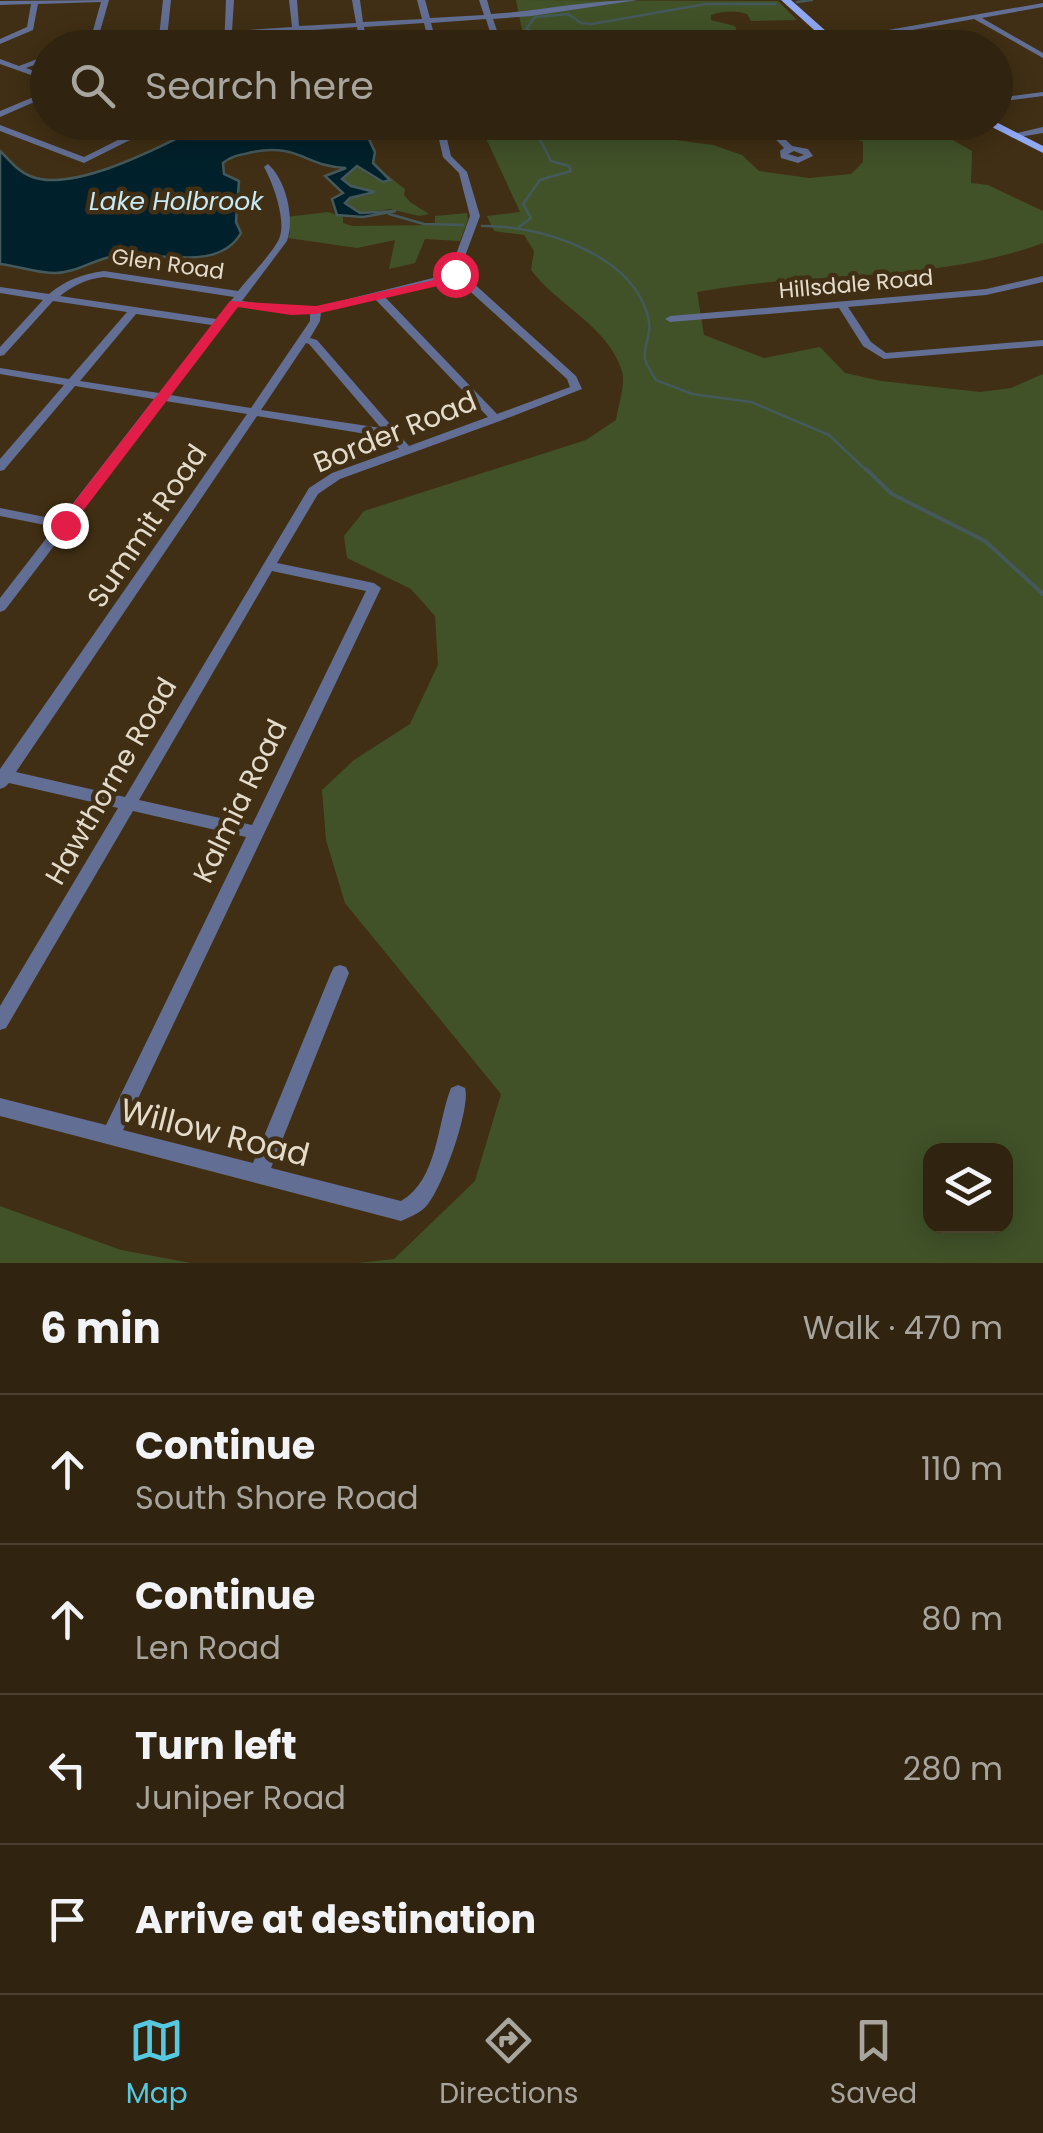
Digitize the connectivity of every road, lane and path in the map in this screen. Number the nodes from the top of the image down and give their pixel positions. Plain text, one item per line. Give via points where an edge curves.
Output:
1 (104, 0) edge
2 (167, 0) edge
3 (230, 0) edge
4 (293, 0) edge
5 (356, 0) edge
6 (421, 0) edge
7 (483, 0) edge
8 (634, 0) edge
9 (786, 0) edge
10 (4, 2) edge
11 (36, 3) junction
12 (1042, 6) edge
13 (490, 17) junction
14 (976, 17) junction
15 (426, 21) junction
16 (360, 24) junction
17 (296, 28) junction
18 (903, 29) dead end
19 (96, 30) edge
20 (164, 30) edge
21 (229, 30) edge
22 (269, 30) edge
23 (361, 30) edge
24 (429, 30) edge
25 (494, 30) edge
26 (819, 30) edge
27 (998, 30) edge
28 (1013, 39) edge
29 (0, 42) edge
30 (1043, 56) edge
31 (0, 61) edge
32 (30, 64) edge
33 (20, 68) junction
34 (30, 72) edge
35 (1043, 94) edge
36 (1013, 98) edge
37 (30, 101) edge
38 (0, 114) edge
39 (0, 128) edge
40 (1043, 130) edge
41 (1014, 136) joint
42 (30, 139) edge
43 (32, 140) edge
44 (125, 140) edge
45 (442, 140) edge
46 (782, 140) edge
47 (790, 148) dead end
48 (1043, 150) edge
49 (268, 167) dead end
50 (453, 276) junction
51 (1043, 278) edge
52 (0, 290) edge
53 (378, 296) junction
54 (53, 298) junction
55 (238, 299) junction
56 (842, 305) junction
57 (134, 310) junction
58 (316, 310) junction
59 (670, 320) dead end
60 (219, 323) junction
61 (304, 339) junction
62 (1043, 343) edge
63 (0, 353) edge
64 (0, 371) edge
65 (71, 384) junction
66 (160, 398) junction
67 (255, 412) junction
68 (496, 419) junction
69 (390, 431) junction
70 (408, 451) junction
71 (0, 467) edge
72 (0, 512) edge
73 (65, 525) junction
74 (268, 566) junction
75 (0, 607) edge
76 (2, 778) edge
77 (126, 804) junction
78 (256, 833) junction
79 (340, 972) dead end
80 (0, 1022) edge
81 (458, 1094) dead end
82 (0, 1107) edge
83 (110, 1137) junction
84 (259, 1173) junction

1 - 11 street
1 - 19 street
2 - 20 street
3 - 21 street
4 - 17 street
5 - 16 street
6 - 15 street
7 - 13 street
8 - 13 street
9 - 26 main road
10 - 11 street
11 - 29 street via 30,28
12 - 14 street
13 - 15 street
13 - 25 street
14 - 18 street
14 - 27 street
15 - 16 street
15 - 24 street
16 - 17 street
16 - 23 street
17 - 22 street
28 - 30 street
31 - 33 street
32 - 33 street
33 - 34 street
35 - 36 street
37 - 38 street
39 - 42 street
40 - 41 street
41 - 48 main road
43 - 44 street via 84,160
45 - 50 street via 446,157 464,174 475,216
46 - 47 street
49 - 55 street via 286,235
50 - 53 street
50 - 68 street, Border Road via 576,388
51 - 56 street, Hillsdale Road via 986,292
52 - 54 street
53 - 58 street
53 - 68 street
54 - 55 street, Glen Road via 77,278 94,274
54 - 57 street
54 - 63 street, Glen Road
55 - 58 street
55 - 60 street
56 - 59 street, Hillsdale Road
56 - 62 street via 867,344 884,356
57 - 60 street
57 - 65 street
58 - 61 street, Summit Road
60 - 66 street
61 - 67 street, Summit Road
61 - 69 street
64 - 65 street
65 - 66 street
65 - 71 street
66 - 67 street
66 - 73 street
67 - 69 street
67 - 76 street, Summit Road
68 - 70 street, Border Road
69 - 70 street
70 - 74 street, Border Road via 316,488
72 - 73 street
73 - 75 street
74 - 77 street, Hawthorne Road
74 - 78 street, Kalmia Road via 374,588
76 - 77 street
77 - 78 street
77 - 80 street, Hawthorne Road
78 - 83 street, Kalmia Road
79 - 84 street
81 - 84 street, Willow Road via 428,1193 415,1207 388,1210
82 - 83 street, Willow Road
83 - 84 street, Willow Road

